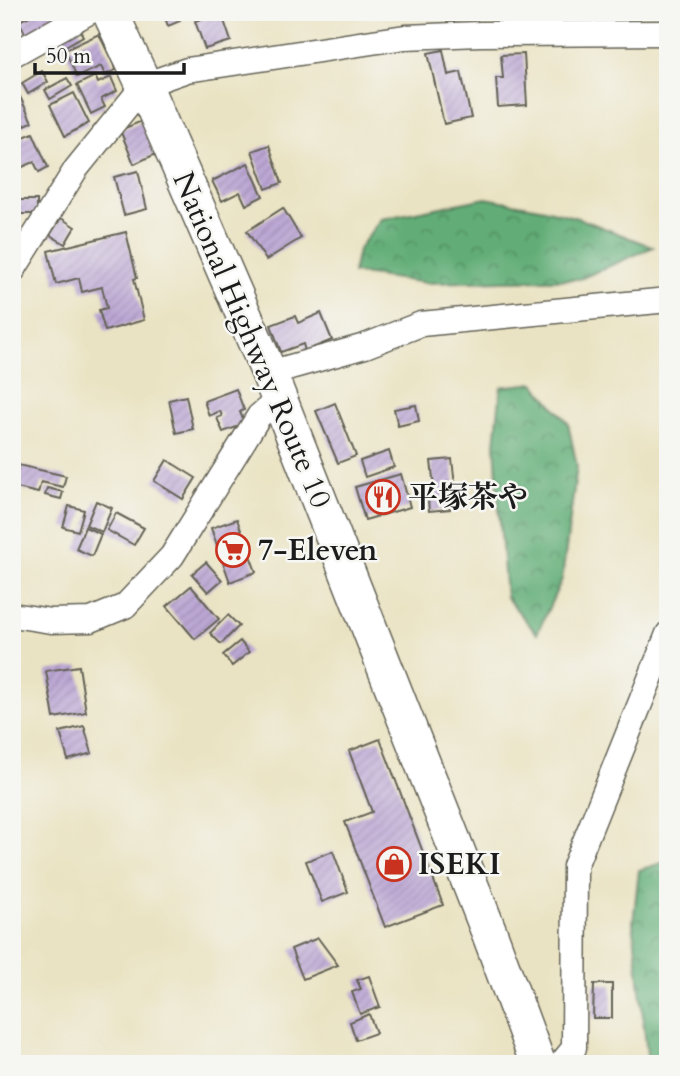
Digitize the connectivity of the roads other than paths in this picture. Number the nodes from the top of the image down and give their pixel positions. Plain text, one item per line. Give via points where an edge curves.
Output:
1 (89, 12) edge
2 (110, 12) edge
3 (668, 33) edge
4 (12, 55) edge
5 (144, 85) junction
6 (12, 272) edge
7 (668, 300) edge
8 (274, 386) junction
9 (12, 615) edge
10 (668, 634) edge
11 (538, 1064) edge
12 (561, 1064) edge

1 - 4 street
2 - 5 highway, National Highway Route 10
3 - 5 street via 405,37 187,70
5 - 6 street via 76,169
5 - 8 highway, National Highway Route 10
7 - 8 street via 421,324
8 - 9 street via 172,556 125,606 91,620 51,621
8 - 11 highway, National Highway Route 10
10 - 12 street via 575,866 574,1048

